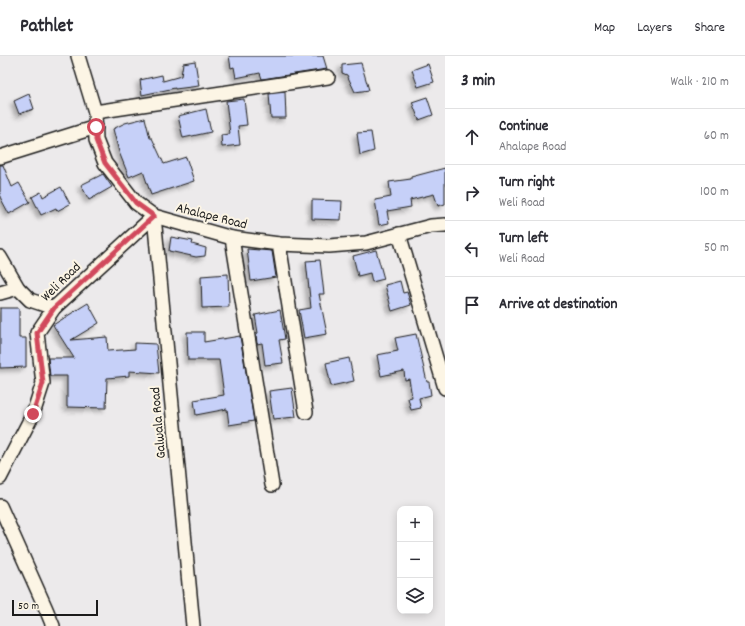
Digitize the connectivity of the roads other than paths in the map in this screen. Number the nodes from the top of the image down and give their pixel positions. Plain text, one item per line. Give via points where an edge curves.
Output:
1 (78, 56) edge
2 (328, 77) dead end
3 (94, 112) junction
4 (96, 127) junction
5 (0, 158) edge
6 (154, 216) junction
7 (445, 225) edge
8 (399, 234) junction
9 (232, 238) junction
10 (279, 244) junction
11 (0, 257) edge
12 (18, 288) junction
13 (0, 293) edge
14 (54, 308) junction
15 (445, 388) edge
16 (306, 412) dead end
17 (0, 478) edge
18 (272, 485) dead end
19 (0, 506) edge
20 (53, 626) edge
21 (193, 626) edge

1 - 3 street, Ahalape Road
2 - 3 street
3 - 4 street, Ahalape Road
4 - 5 street
4 - 6 street, Ahalape Road via 96,140 105,163 136,203
6 - 9 street, Ahalape Road
6 - 14 street, Weli Road
6 - 21 street, Galwala Road
7 - 8 street, Ahalape Road
8 - 10 street, Ahalape Road via 366,243 344,245
8 - 15 street
9 - 10 street, Ahalape Road
9 - 18 street
10 - 16 street
11 - 12 street
12 - 13 street
12 - 14 street via 30,300
14 - 17 street, Weli Road via 37,333 43,383 33,414
19 - 20 street

